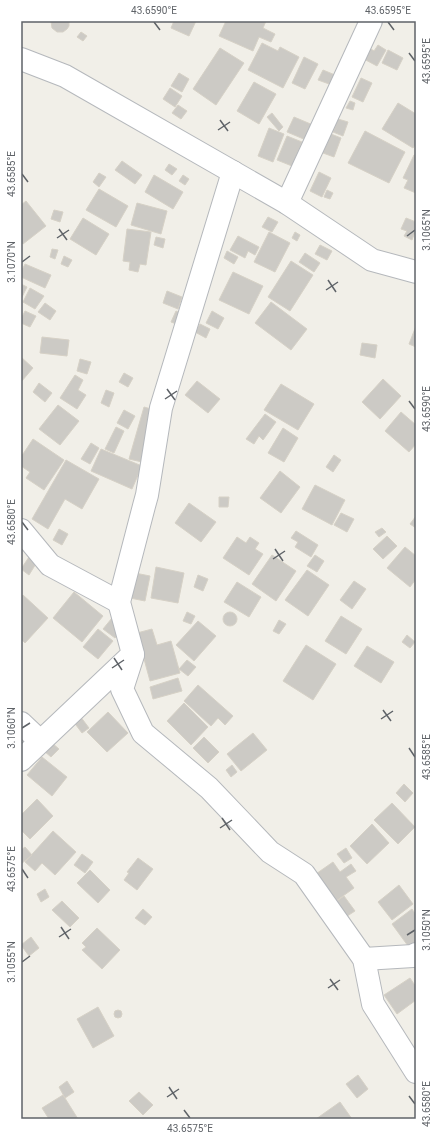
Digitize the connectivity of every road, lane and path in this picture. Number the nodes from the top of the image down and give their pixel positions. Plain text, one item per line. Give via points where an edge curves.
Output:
1 (371, 21) edge
2 (21, 59) edge
3 (233, 172) junction
4 (287, 203) junction
5 (416, 272) edge
6 (21, 530) edge
7 (119, 602) junction
8 (133, 654) junction
9 (21, 722) edge
10 (40, 742) junction
11 (21, 760) edge
12 (416, 954) edge
13 (364, 959) junction
14 (416, 1072) edge

1 - 4 street
2 - 3 street via 65,76
3 - 4 street
3 - 7 street via 161,408 147,495
4 - 5 street via 372,260
6 - 7 street via 50,565
7 - 8 street
8 - 10 street
8 - 13 street via 122,689 143,733 210,788 270,852 304,874
9 - 10 street
10 - 11 street
12 - 13 street
13 - 14 street via 373,1004

